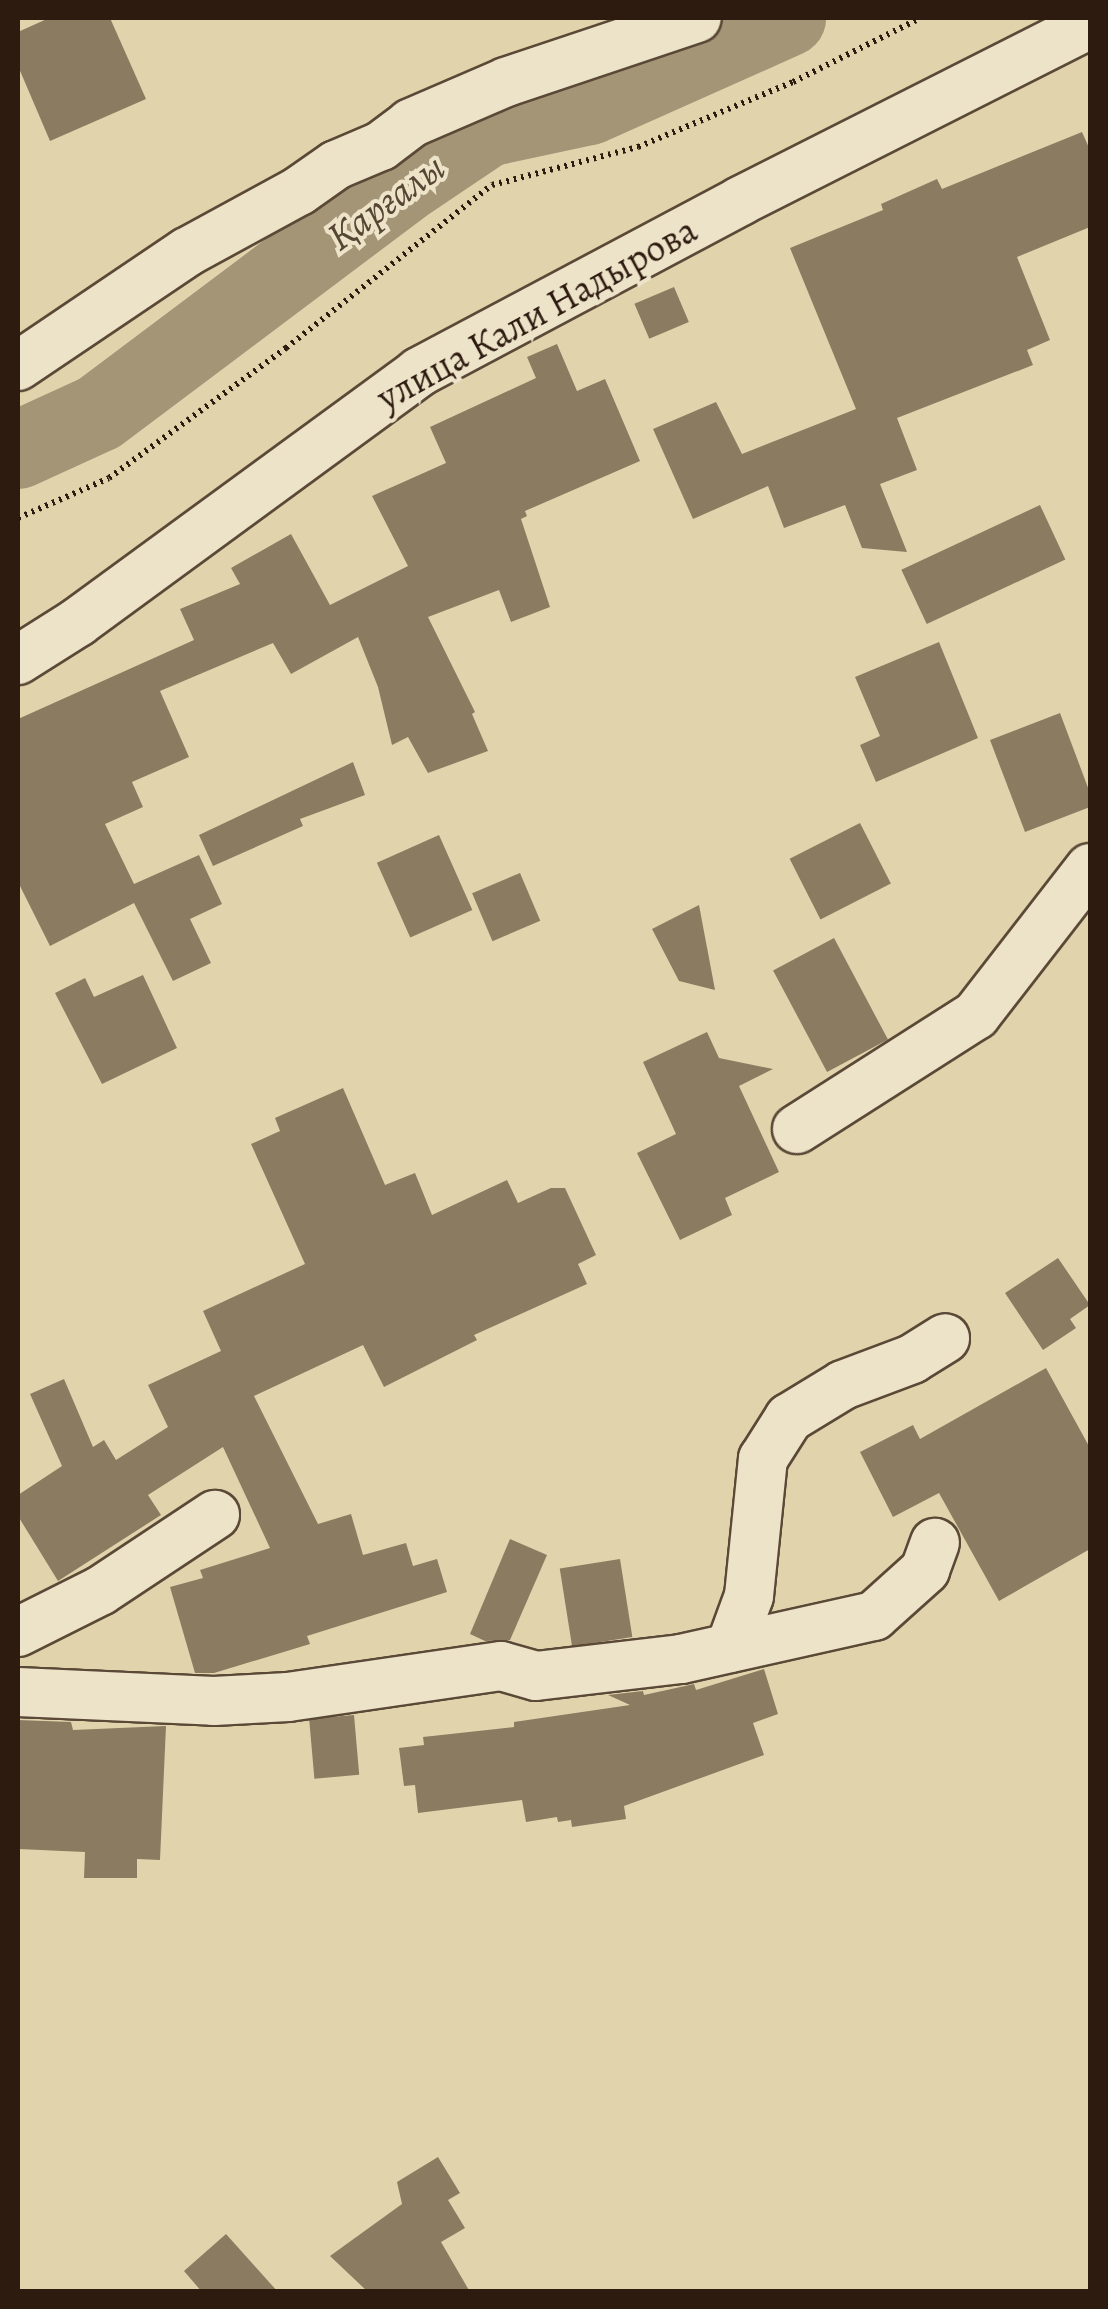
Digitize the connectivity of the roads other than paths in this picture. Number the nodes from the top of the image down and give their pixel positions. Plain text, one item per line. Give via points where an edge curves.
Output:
1 (697, 18) edge
2 (1090, 24) edge
3 (18, 366) edge
4 (18, 660) edge
5 (1090, 868) edge
6 (797, 1128) dead end
7 (945, 1338) dead end
8 (215, 1515) dead end
9 (935, 1544) dead end
10 (18, 1632) edge
11 (730, 1648) junction
12 (18, 1692) edge

1 - 3 street via 506,82 410,123 381,146 187,252
2 - 4 street, улица Кали Надырова via 419,372
5 - 6 street via 976,1014
7 - 11 street via 789,1418 763,1459 749,1596
8 - 10 street via 100,1590
9 - 11 street via 925,1570 874,1616
11 - 12 street via 536,1676 500,1666 270,1698

